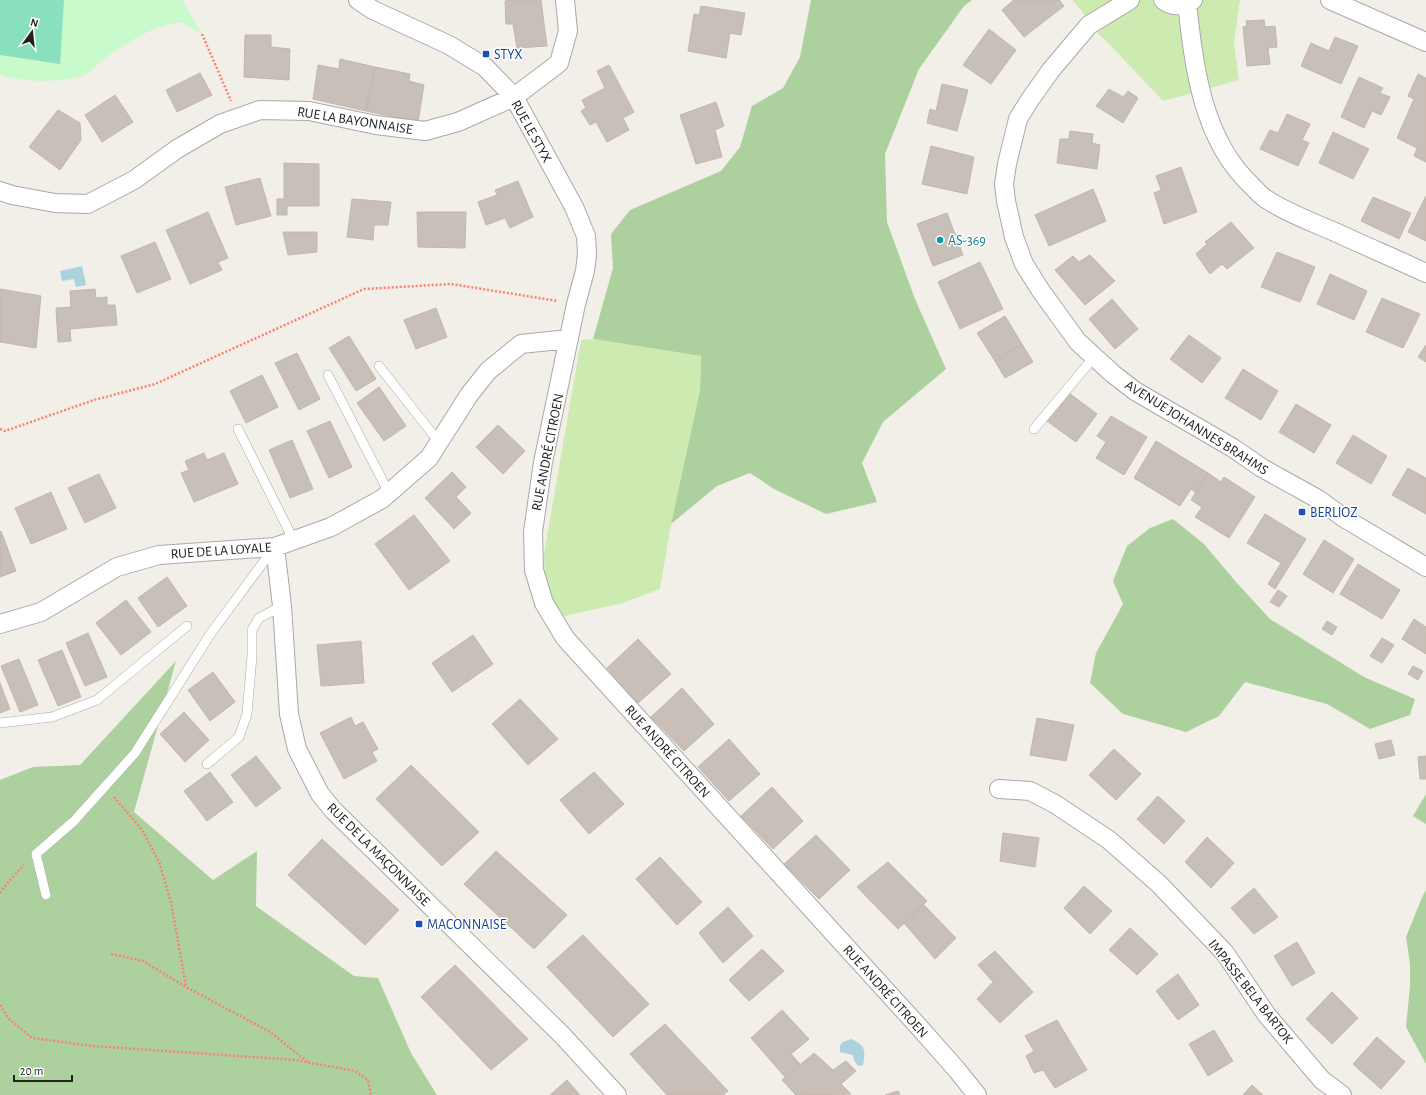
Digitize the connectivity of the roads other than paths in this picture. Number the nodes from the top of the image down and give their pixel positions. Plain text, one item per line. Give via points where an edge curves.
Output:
1 (358, 0) edge
2 (565, 0) edge
3 (1130, 0) edge
4 (1163, 0) edge
5 (1330, 0) edge
6 (1190, 2) edge
7 (1426, 42) edge
8 (514, 97) junction
9 (0, 191) edge
10 (1426, 273) edge
11 (569, 339) junction
12 (1094, 357) junction
13 (379, 366) dead end
14 (328, 375) dead end
15 (238, 429) dead end
16 (1034, 429) dead end
17 (439, 442) junction
18 (389, 493) junction
19 (294, 541) junction
20 (275, 547) junction
21 (1426, 567) edge
22 (282, 606) junction
23 (0, 624) edge
24 (187, 626) dead end
25 (0, 723) edge
26 (207, 764) dead end
27 (999, 789) dead end
28 (46, 895) dead end
29 (617, 1095) edge
30 (977, 1095) edge
31 (1342, 1095) edge

1 - 8 street, RUE LE STYX via 373,10 449,45 479,63
2 - 8 street, RUE LA BAYONNAISE via 568,31 559,63
3 - 12 street, AVENUE JOHANNES BRAHMS via 1089,25 1029,101 1018,119 1004,184 1014,236 1024,264 1040,291 1078,342
4 - 6 street via 1180,6
5 - 7 street
6 - 10 street via 1191,39 1210,124 1241,176 1266,199 1297,216
8 - 9 street, RUE LA BAYONNAISE via 458,122 425,131 376,125 309,111 260,110 220,124 177,149 134,180 88,204 54,203
8 - 11 street, RUE LE STYX via 574,207 586,236 585,271
11 - 17 street, RUE DE LA LOYALE via 521,344 488,371 469,395
11 - 30 street, RUE ANDRÉ CITROEN via 543,462 532,532 534,570 544,603 565,638 919,1027
12 - 16 lane
12 - 21 street, AVENUE JOHANNES BRAHMS via 1135,391 1318,499 1344,518
13 - 17 lane
14 - 18 lane
15 - 19 lane
17 - 18 street, RUE DE LA LOYALE via 429,458
18 - 19 street, RUE DE LA LOYALE via 331,527
19 - 20 street, RUE DE LA LOYALE
20 - 22 street, RUE DE LA MAÇONNAISE
20 - 23 street, RUE DE LA LOYALE via 159,555 117,567 41,612
20 - 28 lane via 211,633 135,753 74,821 36,854
22 - 26 lane via 259,618 252,630 247,714 239,737
22 - 29 street, RUE DE LA MAÇONNAISE via 289,714 297,749 320,794 333,810 563,1036
24 - 25 lane via 97,700 52,717
27 - 31 street, IMPASSE BELA BARTOK via 1030,791 1055,804 1109,840 1160,884 1225,953 1266,1014 1322,1080

